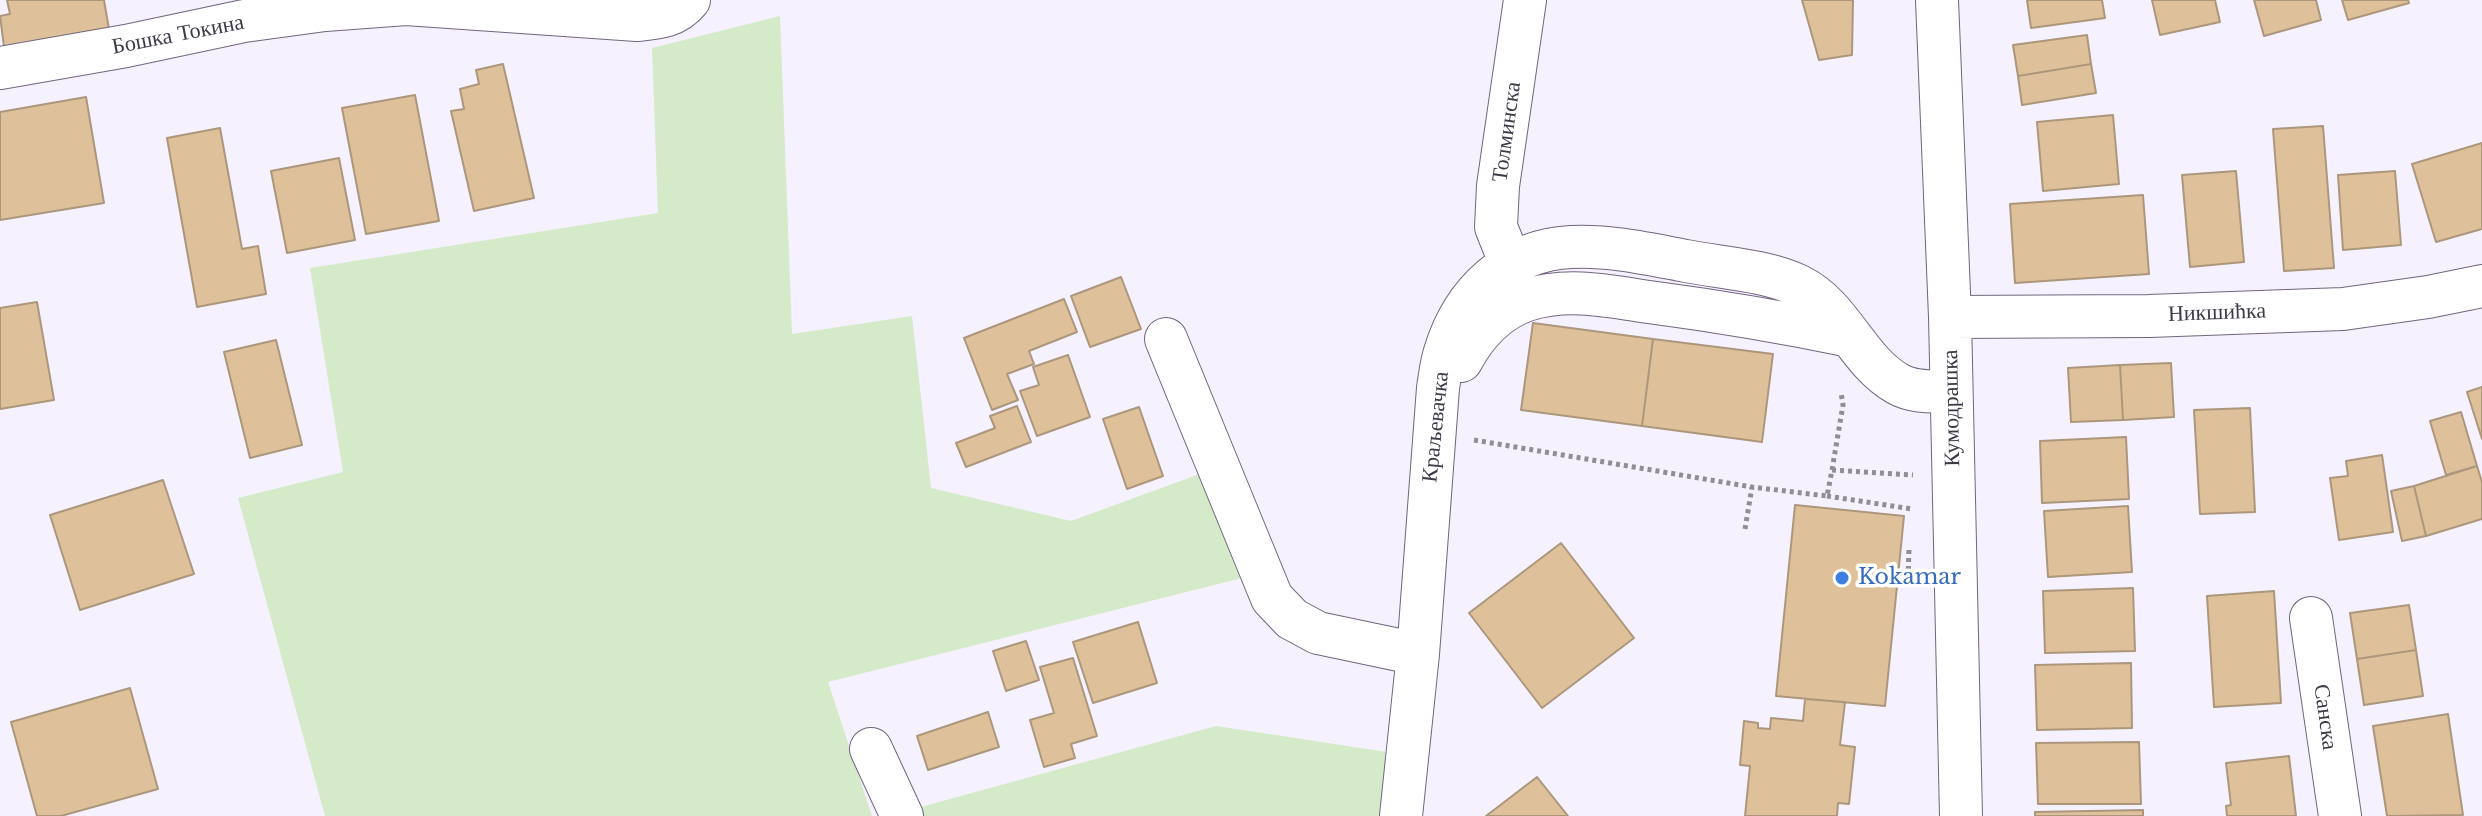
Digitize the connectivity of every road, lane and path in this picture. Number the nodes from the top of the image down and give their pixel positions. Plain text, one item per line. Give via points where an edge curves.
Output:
1 (1525, 0) edge
2 (1937, 0) edge
3 (689, 1) edge
4 (0, 68) edge
5 (1510, 262) junction
6 (2482, 286) edge
7 (1950, 317) junction
8 (1850, 336) junction
9 (1166, 339) dead end
10 (1839, 380) dead end
11 (1951, 392) junction
12 (1436, 416) junction
13 (1832, 470) junction
14 (1916, 475) dead end
15 (1752, 487) junction
16 (1827, 496) junction
17 (1912, 521) dead end
18 (1745, 529) dead end
19 (1911, 535) dead end
20 (1919, 579) dead end
21 (2311, 618) dead end
22 (1418, 654) junction
23 (871, 749) dead end
24 (902, 816) edge
25 (1401, 816) edge
26 (1961, 816) edge
27 (2340, 816) edge

1 - 5 street, Толминска via 1498,186 1496,227
2 - 7 street, Кумодрашка
3 - 4 street, Бошка Токина via 668,16 637,20 406,4 325,10
5 - 8 street, Краљевачка via 1571,247 1625,250 1762,275 1798,286 1824,302
5 - 12 street, Краљевачка via 1483,284 1459,317 1445,352
6 - 7 street, Никшићка via 2343,309
7 - 11 street, Кумодрашка
8 - 11 street, Краљевачка via 1898,384
8 - 12 street via 1599,294 1543,296 1506,310 1486,325 1468,348
9 - 22 street via 1272,598 1292,619 1318,633
10 - 13 path via 1843,405
11 - 26 street, Кумодрашка
12 - 15 path
12 - 22 street, Краљевачка
13 - 14 path
13 - 16 path
15 - 16 path
15 - 18 path
16 - 17 path via 1913,507
19 - 20 path via 1908,578
21 - 27 street, Санска
22 - 25 street, Краљевачка
23 - 24 street

